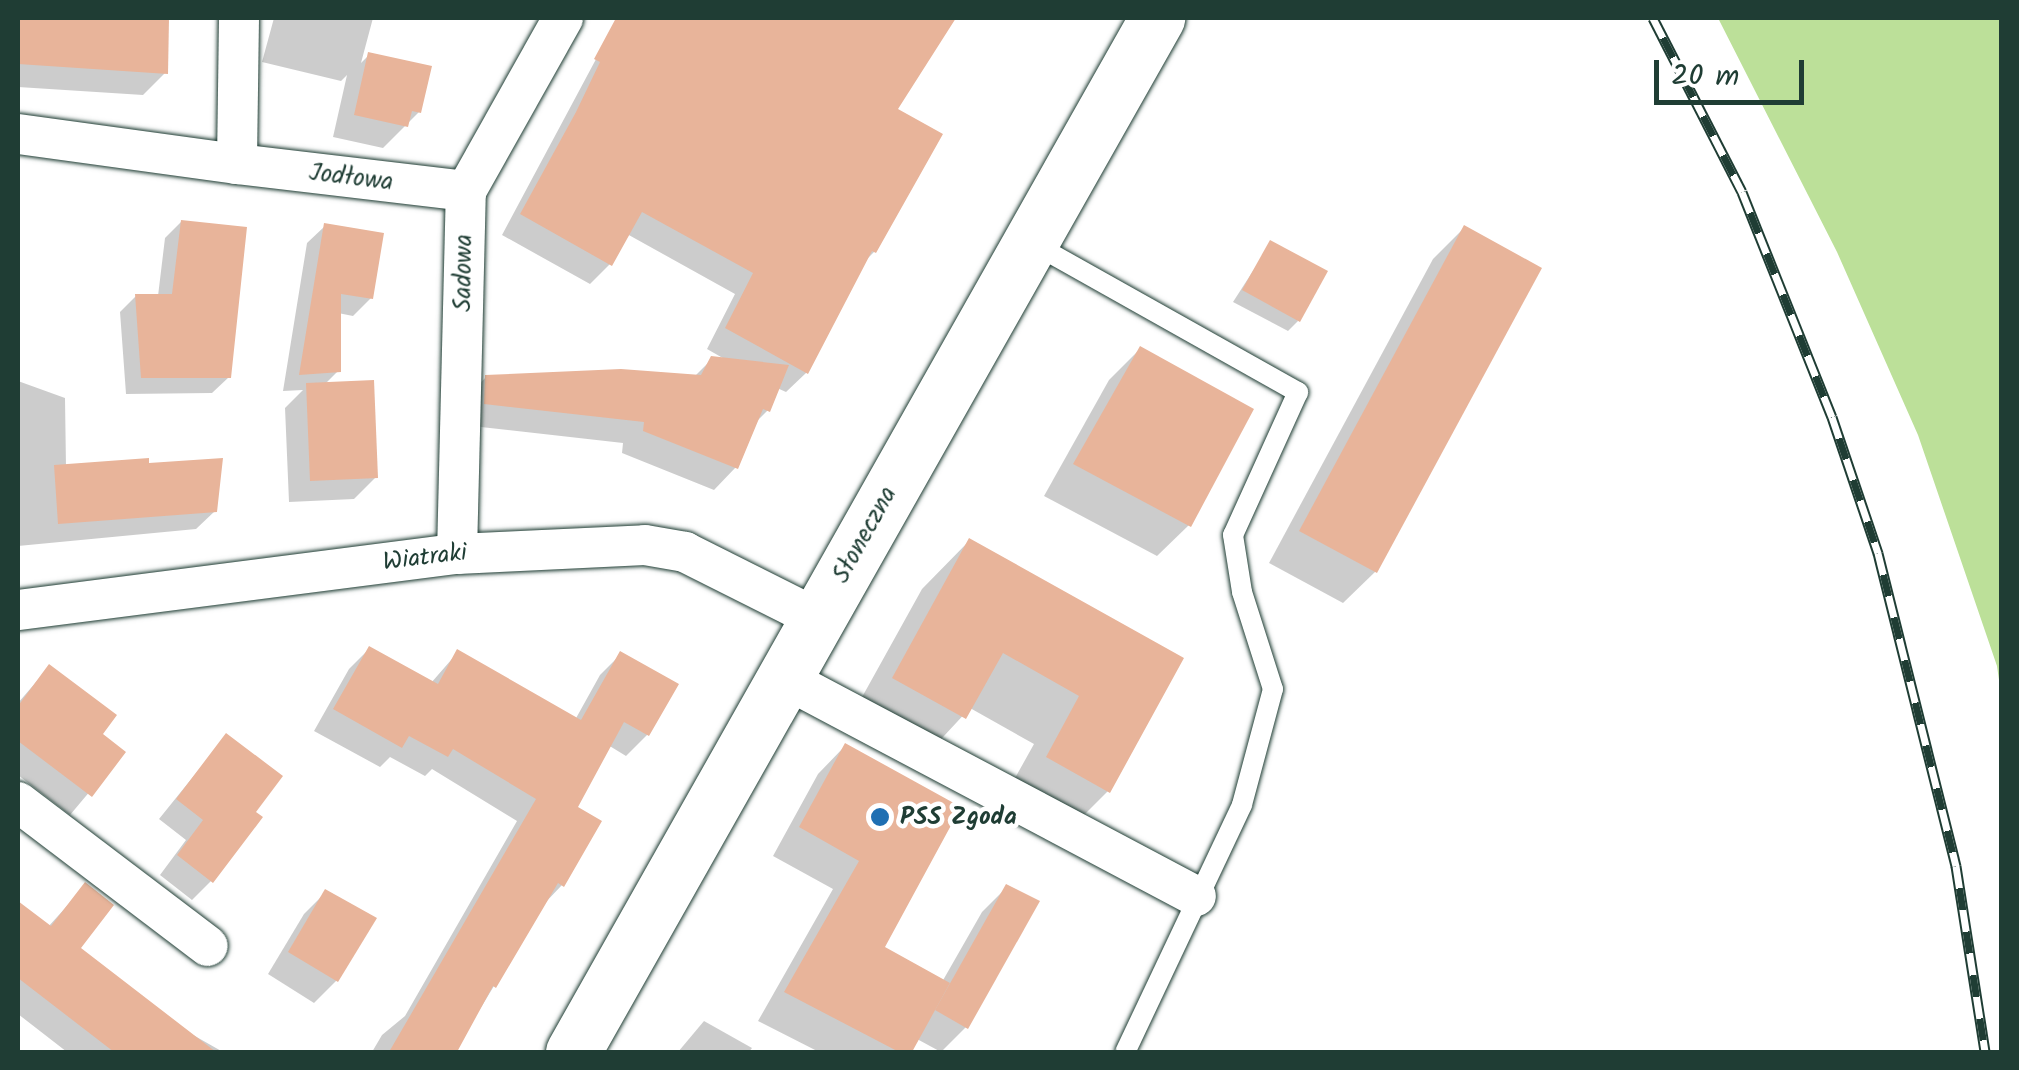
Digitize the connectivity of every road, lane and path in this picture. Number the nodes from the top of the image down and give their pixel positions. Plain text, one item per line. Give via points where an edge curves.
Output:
1 (240, 18) edge
2 (563, 18) edge
3 (1158, 18) edge
4 (18, 134) edge
5 (237, 164) junction
6 (466, 191) junction
7 (1030, 242) junction
8 (457, 554) junction
9 (18, 610) edge
10 (818, 619) junction
11 (784, 678) junction
12 (18, 802) edge
13 (1196, 896) junction
14 (208, 946) dead end
15 (572, 1052) edge
16 (1125, 1052) edge

1 - 5 street
2 - 6 street, Sadowa
3 - 7 street, Słoneczna
4 - 5 street, Jodłowa
5 - 6 street, Jodłowa
6 - 8 street, Sadowa
7 - 10 street, Słoneczna
7 - 13 lane via 1298,392 1233,535 1242,592 1273,689 1242,805
8 - 9 street, Wiatraki
8 - 10 street, Wiatraki via 581,545 685,552
10 - 11 street, Słoneczna
11 - 13 street
11 - 15 street, Słoneczna
12 - 14 street
13 - 16 lane

